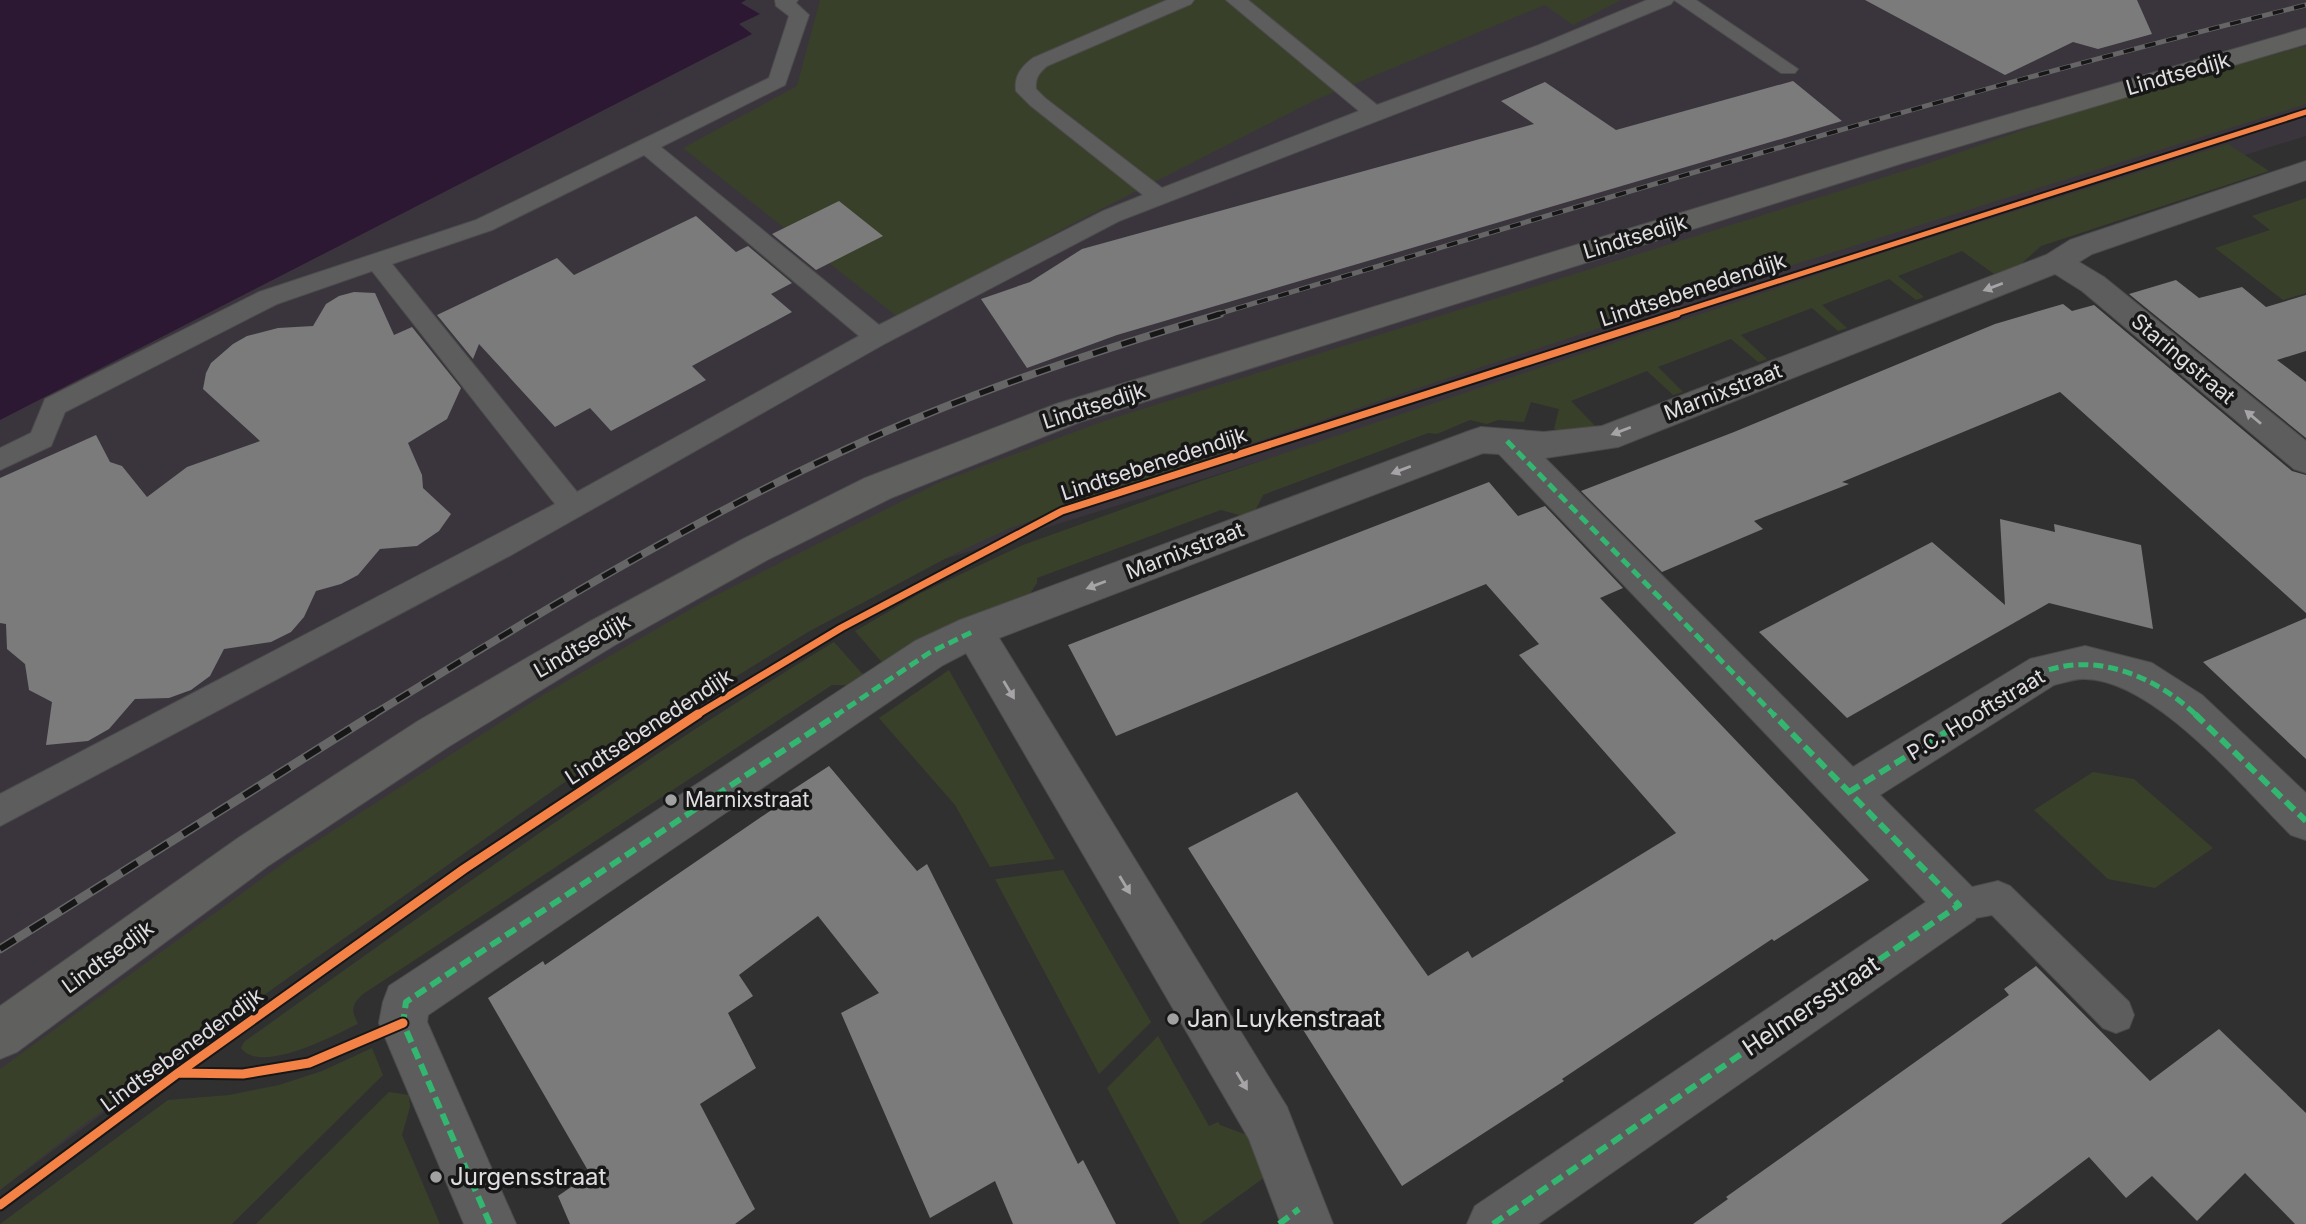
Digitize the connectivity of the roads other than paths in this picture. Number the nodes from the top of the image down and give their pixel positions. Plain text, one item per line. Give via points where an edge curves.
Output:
1 (788, 0) edge
2 (1184, 0) edge
3 (1236, 0) edge
4 (1663, 0) edge
5 (1683, 0) edge
6 (2306, 36) edge
7 (1788, 69) dead end
8 (1374, 113) junction
9 (647, 146) junction
10 (2306, 170) edge
11 (1160, 197) junction
12 (377, 261) junction
13 (2057, 262) junction
14 (877, 337) junction
15 (1507, 441) junction
16 (0, 460) edge
17 (2306, 460) edge
18 (573, 506) junction
19 (974, 631) junction
20 (1849, 792) junction
21 (0, 811) edge
22 (2306, 821) edge
23 (1959, 905) junction
24 (2116, 1015) dead end
25 (0, 1035) edge
26 (1295, 1219) edge
27 (490, 1224) edge
28 (1493, 1224) edge

1 - 9 lane via 783,2 799,15 778,82
2 - 11 lane via 1040,62 1025,79 1026,91 1038,102
3 - 8 lane
4 - 8 lane
5 - 7 lane
6 - 25 main road, Lindtsedijk via 1894,157 1068,413 878,488 601,634 433,734 253,852
8 - 11 lane
9 - 12 lane via 484,225
9 - 14 lane
10 - 13 street via 2081,247
11 - 14 lane via 1111,216
12 - 16 lane via 268,298 54,406 42,439
12 - 18 lane
13 -> 15 street, Marnixstraat via 1606,438 1544,445
17 -> 13 street, Staringstraat via 2093,284
14 - 18 lane
15 -> 19 street, Marnixstraat via 1481,440
15 - 20 street
18 - 21 lane
19 -> 26 street via 1269,1125
19 - 27 street, Marnixstraat via 929,653 406,1002 403,1023
20 - 22 street, P.C. Hooftstraat via 2044,671 2085,662 2138,675 2188,707
20 - 23 street
23 - 24 lane, Helmersstraat via 1998,897
23 - 28 street, Helmersstraat

